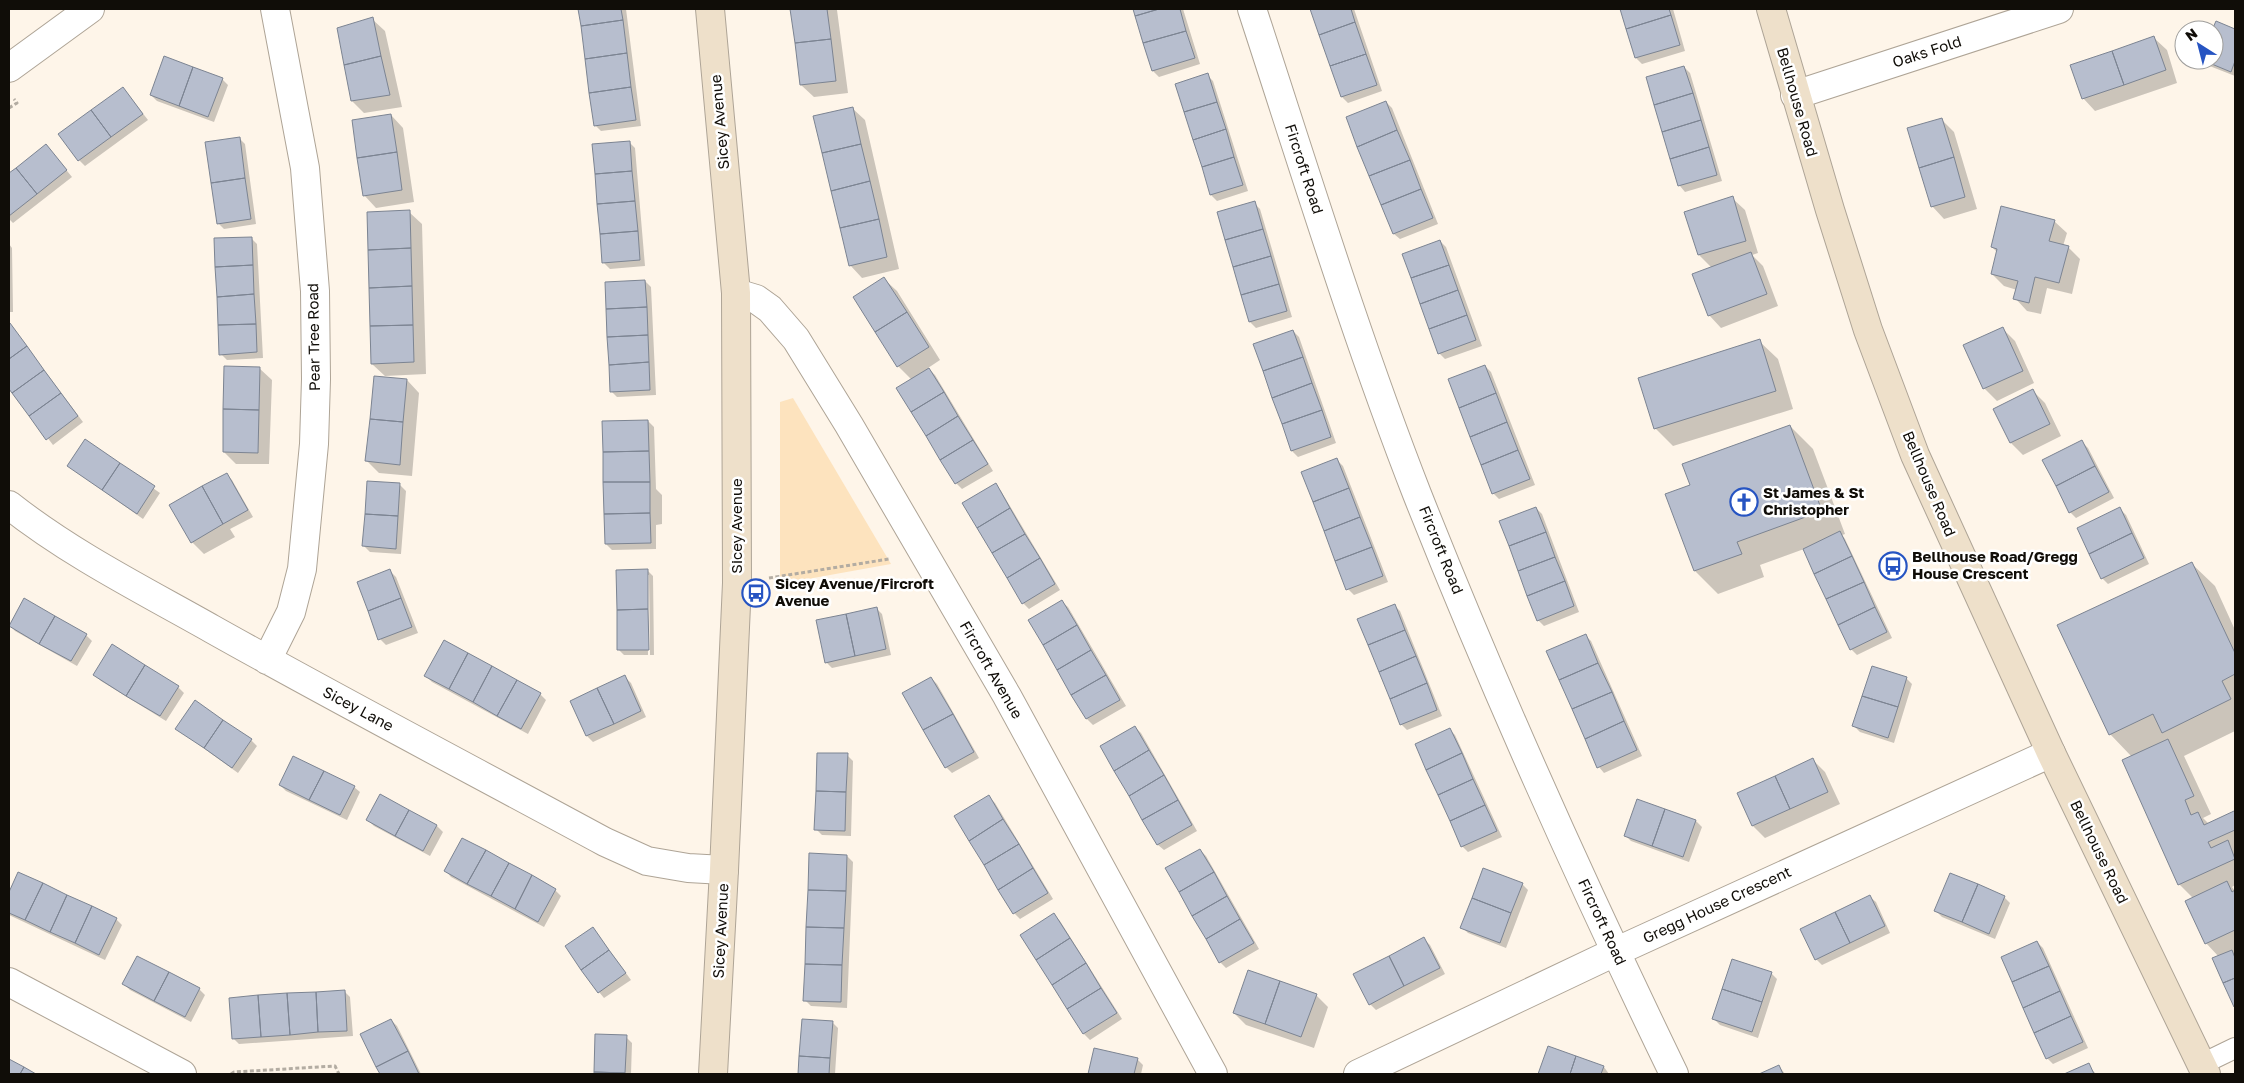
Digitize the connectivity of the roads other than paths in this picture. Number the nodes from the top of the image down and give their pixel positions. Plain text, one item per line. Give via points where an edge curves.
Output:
1 (90, 9) edge
2 (275, 9) edge
3 (710, 9) edge
4 (1252, 9) edge
5 (1771, 9) edge
6 (2059, 9) edge
7 (9, 68) edge
8 (1795, 95) junction
9 (736, 293) junction
10 (9, 505) edge
11 (267, 660) junction
12 (2051, 753) junction
13 (724, 870) junction
14 (1615, 952) junction
15 (9, 982) edge
16 (2235, 1048) edge
17 (2204, 1069) edge
18 (182, 1074) edge
19 (713, 1074) edge
20 (1213, 1074) edge
21 (1358, 1074) edge
22 (1674, 1074) edge

1 - 7 street
2 - 11 street, Pear Tree Road via 305,168 315,291 316,379 314,444 302,569 291,612
3 - 9 main road, Sicey Avenue
4 - 14 street, Fircroft Road via 1338,272 1417,493 1519,742
5 - 8 main road, Bellhouse Road
6 - 8 street, Oaks Fold
8 - 12 main road, Bellhouse Road via 1868,330 1915,455
9 - 13 main road, Sicey Avenue via 737,583
9 - 20 street, Fircroft Avenue via 756,299 770,309 796,339 1006,696
10 - 11 street, Sicey Lane via 81,555
11 - 13 street, Sicey Lane via 605,842 647,861
12 - 14 street, Gregg House Crescent
12 - 17 main road, Bellhouse Road
13 - 19 main road, Sicey Avenue
14 - 21 street, Gregg House Crescent
14 - 22 street, Fircroft Road
15 - 18 street
16 - 17 lane

